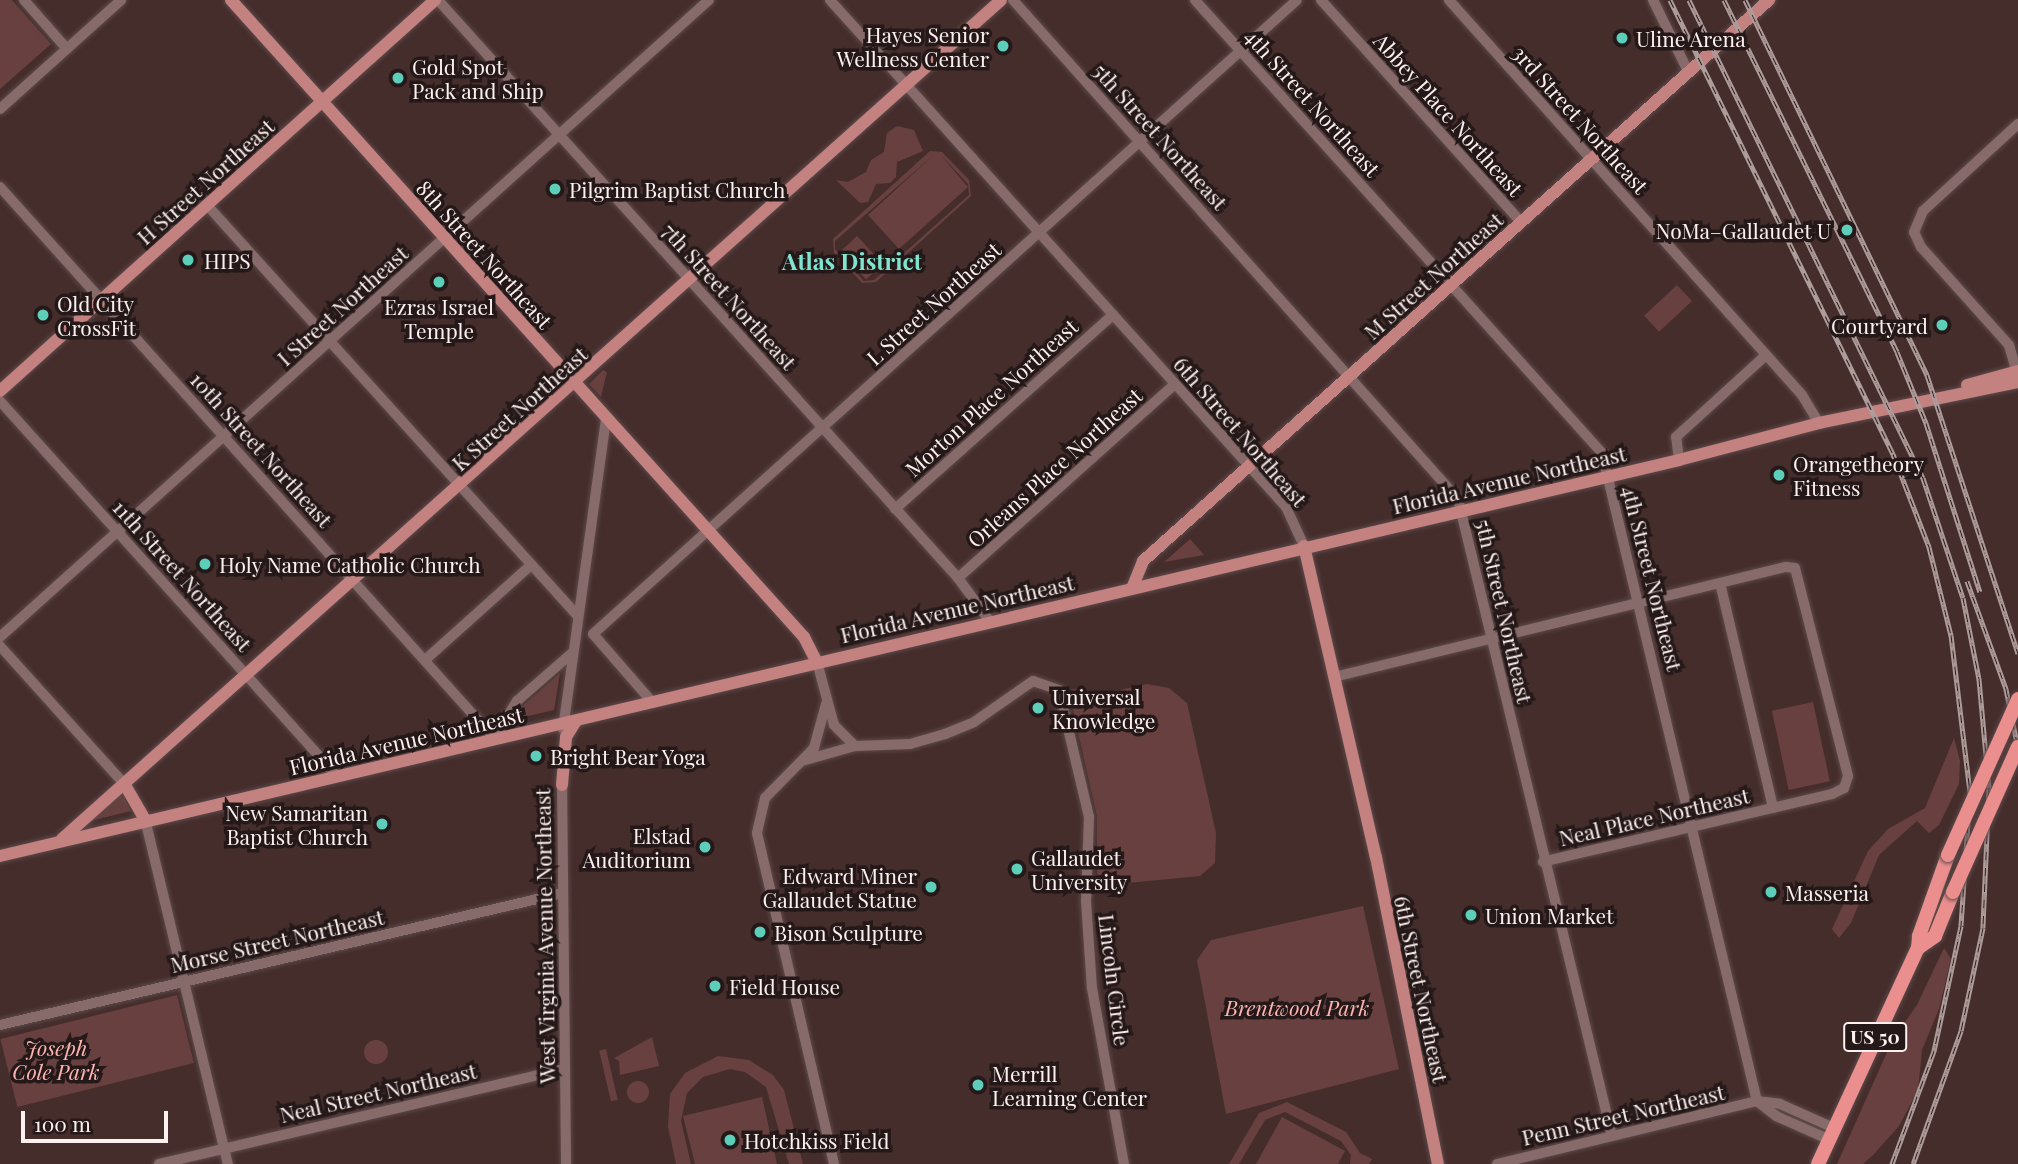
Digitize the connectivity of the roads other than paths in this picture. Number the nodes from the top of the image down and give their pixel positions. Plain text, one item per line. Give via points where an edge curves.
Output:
1 (24, 0) edge
2 (121, 0) edge
3 (230, 0) edge
4 (436, 0) edge
5 (709, 0) edge
6 (830, 0) edge
7 (1002, 0) edge
8 (1013, 0) edge
9 (1195, 0) edge
10 (1297, 0) edge
11 (1321, 0) edge
12 (1449, 0) edge
13 (1653, 0) edge
14 (1769, 0) edge
15 (67, 49) junction
16 (1240, 51) junction
17 (1688, 71) junction
18 (907, 85) junction
19 (322, 102) junction
20 (0, 109) edge
21 (2018, 124) edge
22 (560, 135) junction
23 (1140, 142) junction
24 (1592, 159) junction
25 (0, 187) edge
26 (207, 205) junction
27 (1521, 222) junction
28 (1040, 233) junction
29 (445, 238) junction
30 (690, 281) junction
31 (1451, 284) junction
32 (102, 300) junction
33 (1113, 315) junction
34 (330, 341) junction
35 (1766, 355) junction
36 (1350, 375) junction
37 (2018, 375) edge
38 (575, 383) junction
39 (1175, 384) junction
40 (0, 391) edge
41 (0, 401) edge
42 (606, 418) junction
43 (1819, 423) junction
44 (822, 428) junction
45 (224, 436) junction
46 (1679, 460) junction
47 (1249, 466) junction
48 (1609, 476) junction
49 (461, 486) junction
50 (895, 509) junction
51 (1463, 509) junction
52 (707, 530) junction
53 (118, 531) junction
54 (1304, 546) junction
55 (531, 565) junction
56 (958, 578) junction
57 (354, 581) junction
58 (1720, 583) junction
59 (1133, 586) junction
60 (1639, 603) junction
61 (576, 615) junction
62 (989, 620) junction
63 (0, 637) edge
64 (1492, 638) junction
65 (0, 646) edge
66 (572, 653) junction
67 (425, 660) junction
68 (817, 663) junction
69 (248, 676) junction
70 (1334, 677) junction
71 (2018, 699) edge
72 (653, 703) junction
73 (826, 704) junction
74 (570, 722) junction
75 (494, 738) junction
76 (855, 746) junction
77 (2018, 747) edge
78 (802, 761) junction
79 (337, 776) junction
80 (125, 785) junction
81 (562, 785) joint
82 (1773, 808) junction
83 (145, 819) junction
84 (1693, 827) junction
85 (59, 841) junction
86 (0, 856) edge
87 (1543, 862) junction
88 (563, 893) junction
89 (1918, 948) junction
90 (185, 982) junction
91 (0, 1026) edge
92 (564, 1069) junction
93 (1757, 1101) junction
94 (1831, 1133) junction
95 (1612, 1136) junction
96 (225, 1148) junction
97 (159, 1164) edge
98 (228, 1164) edge
99 (566, 1164) edge
100 (834, 1164) edge
101 (1124, 1164) edge
102 (1438, 1164) edge
103 (1497, 1164) edge
104 (1818, 1164) edge

1 - 15 street
2 - 15 street
3 - 19 main road, 8th Street Northeast
4 - 19 main road, H Street Northeast
4 - 22 street, 7th Street Northeast
5 - 22 street, I Street Northeast
6 - 18 street, 6th Street Northeast
7 - 18 main road, K Street Northeast
8 - 23 street, 5th Street Northeast
9 - 16 street, 4th Street Northeast
10 - 16 street, L Street Northeast
11 - 27 street, Abbey Place Northeast
12 - 24 street, 3rd Street Northeast
13 - 17 street
14 - 17 main road, M Street Northeast
15 - 20 street
16 - 23 street, L Street Northeast
16 - 31 street, 4th Street Northeast
17 - 24 main road, M Street Northeast
18 - 28 street, 6th Street Northeast
18 - 30 main road, K Street Northeast
19 - 26 main road, H Street Northeast
19 - 29 main road, 8th Street Northeast
21 - 37 street via 1923,211 1914,232 1921,247 2009,345
22 - 29 street, I Street Northeast
22 - 30 street, 7th Street Northeast
23 - 28 street, L Street Northeast
23 - 36 street, 5th Street Northeast
24 - 27 main road, M Street Northeast
24 - 35 street, 3rd Street Northeast
25 - 32 street, 10th Street Northeast
26 - 32 main road, H Street Northeast
26 - 34 street
27 - 31 main road, M Street Northeast
28 - 33 street, 6th Street Northeast
28 - 44 street, L Street Northeast
29 - 34 street, I Street Northeast
29 - 38 main road, 8th Street Northeast
30 - 38 main road, K Street Northeast
30 - 44 street, 7th Street Northeast
31 - 36 main road, M Street Northeast
31 - 48 street, 4th Street Northeast via 1597,447
32 - 40 main road, H Street Northeast
32 - 45 street, 10th Street Northeast
33 - 39 street, 6th Street Northeast
33 - 50 street, Morton Place Northeast
34 - 45 street, I Street Northeast
34 - 49 street
35 - 43 street, 3rd Street Northeast via 1815,410
35 - 46 street via 1676,436
36 - 47 main road, M Street Northeast
36 - 51 street, 5th Street Northeast via 1454,492
37 - 43 main road, Florida Avenue Northeast
38 - 42 main road, 8th Street Northeast
38 - 49 main road, K Street Northeast
39 - 47 street, 6th Street Northeast
39 - 56 street, Orleans Place Northeast
41 - 53 street, 11th Street Northeast
42 - 52 main road, 8th Street Northeast
42 - 61 street
43 - 46 main road, Florida Avenue Northeast
44 - 50 street, 7th Street Northeast
44 - 52 street, L Street Northeast
45 - 53 street, I Street Northeast
45 - 57 street, 10th Street Northeast
46 - 48 main road, Florida Avenue Northeast
47 - 54 street, 6th Street Northeast via 1289,512
47 - 59 main road, M Street Northeast via 1143,561
48 - 51 main road, Florida Avenue Northeast
48 - 60 street, 4th Street Northeast
49 - 55 street
49 - 57 main road, K Street Northeast
50 - 56 street, 7th Street Northeast
51 - 54 main road, Florida Avenue Northeast
51 - 64 street, 5th Street Northeast
52 - 68 main road, 8th Street Northeast via 804,637
52 - 72 street, L Street Northeast via 593,634
53 - 63 street, I Street Northeast
53 - 69 street, 11th Street Northeast
54 - 59 main road, Florida Avenue Northeast
54 - 70 main road, 6th Street Northeast
55 - 61 street
55 - 67 street
56 - 62 street, 7th Street Northeast
57 - 67 street, 10th Street Northeast
57 - 69 main road, K Street Northeast
58 - 60 street
58 - 82 street, Neal Place Northeast
58 - 82 street, Neal Place Northeast via 1795,568 1848,776 1846,785 1834,794
59 - 62 main road, Florida Avenue Northeast
60 - 64 street
60 - 84 street, 4th Street Northeast
61 - 66 street
62 - 68 main road, Florida Avenue Northeast
64 - 70 street
64 - 87 street, 5th Street Northeast
65 - 80 street
66 - 74 street
66 - 75 street via 517,701
67 - 75 street, 10th Street Northeast
68 - 72 main road, Florida Avenue Northeast
68 - 73 street, Lincoln Circle
69 - 79 street, 11th Street Northeast
69 - 80 main road, K Street Northeast
70 - 102 main road, 6th Street Northeast
71 - 89 highway, US 50, bridge via 1948,855
72 - 74 main road, Florida Avenue Northeast
73 - 76 street, Lincoln Circle via 834,725
73 - 78 street, Lincoln Circle via 821,732
74 - 75 main road, Florida Avenue Northeast
74 - 81 main road
75 - 79 main road, Florida Avenue Northeast
76 - 78 street, Lincoln Circle
76 - 101 street, Lincoln Circle via 910,744 945,734 986,715 1033,681 1059,690 1089,817 1086,901 1092,988
77 - 89 highway, US 50, bridge via 1934,936
78 - 100 street, Lincoln Circle via 765,798 757,833
79 - 83 main road, Florida Avenue Northeast
80 - 83 main road
80 - 85 main road, K Street Northeast
81 - 88 street, West Virginia Avenue Northeast
82 - 84 street, Neal Place Northeast
83 - 85 main road, Florida Avenue Northeast
83 - 90 street
84 - 87 street, Neal Place Northeast
84 - 93 street, 4th Street Northeast
85 - 86 main road, Florida Avenue Northeast
87 - 95 street, 5th Street Northeast
88 - 90 street, Morse Street Northeast
88 - 92 street, West Virginia Avenue Northeast
89 - 94 highway, US 50
90 - 91 street, Morse Street Northeast
90 - 96 street
92 - 96 street, Neal Street Northeast
92 - 99 street, West Virginia Avenue Northeast
93 - 94 street via 1780,1104
93 - 95 street, Penn Street Northeast
94 - 104 highway, US 50
95 - 103 street, Penn Street Northeast
96 - 97 street, Neal Street Northeast
96 - 98 street

